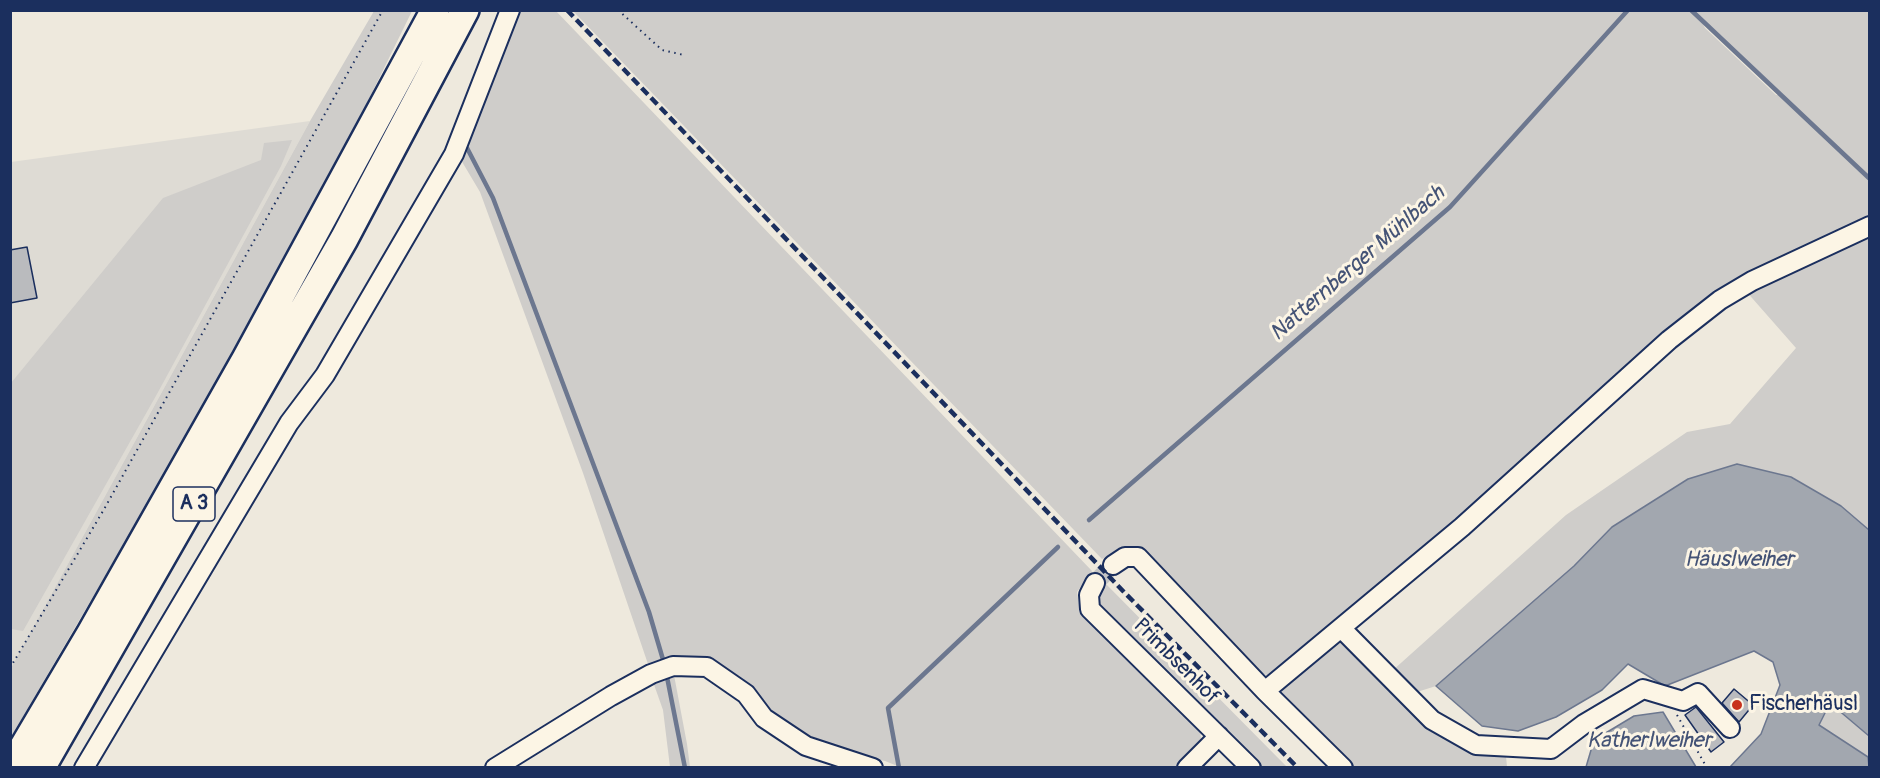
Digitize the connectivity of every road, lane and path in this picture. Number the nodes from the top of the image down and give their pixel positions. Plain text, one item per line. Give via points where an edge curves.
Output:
1 (382, 10) edge
2 (435, 10) edge
3 (465, 10) edge
4 (510, 10) edge
5 (618, 10) edge
6 (684, 55) dead end
7 (1869, 226) edge
8 (1113, 565) tunnel mouth
9 (1095, 582) tunnel mouth
10 (1342, 629) junction
11 (10, 668) edge
12 (1265, 691) junction
13 (1666, 696) junction
14 (1730, 728) dead end
15 (1219, 736) junction
16 (11, 768) edge
17 (41, 768) edge
18 (84, 768) edge
19 (495, 768) edge
20 (873, 768) edge
21 (1187, 768) edge
22 (1251, 768) edge
23 (1343, 768) edge
24 (1707, 768) edge

1 - 11 path via 103,511
2 - 16 highway, A 3 via 252,349
3 - 17 highway, A 3 via 344,239
4 - 18 lane via 454,154 326,375 289,423
5 - 6 path via 662,50
7 - 10 lane via 1774,269 1712,307 1669,340 1462,527
8 - 12 lane via 1125,557 1138,557
9 - 15 lane, Primbsenhof via 1089,595 1090,609
10 - 12 lane
10 - 13 lane via 1432,720 1476,746 1551,749 1643,689
12 - 23 lane
13 - 14 lane via 1683,701 1698,693
13 - 24 path
15 - 21 lane
15 - 22 lane, Primbsenhof
19 - 20 lane via 651,674 674,666 707,667 746,694 764,718 807,746

